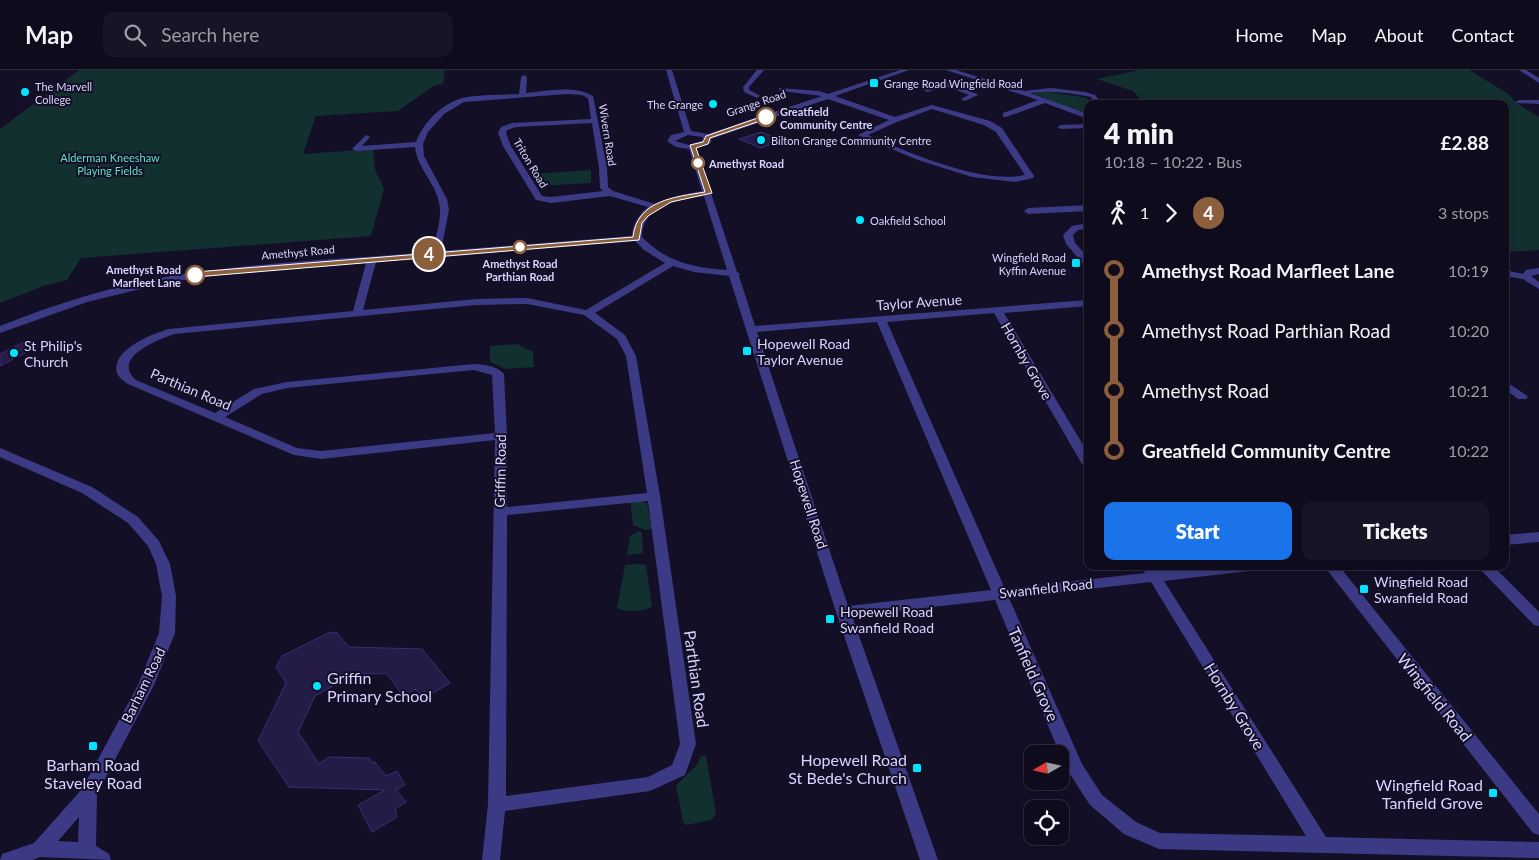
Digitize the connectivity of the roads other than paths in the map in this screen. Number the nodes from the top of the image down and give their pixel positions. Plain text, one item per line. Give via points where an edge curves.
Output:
1 (669, 70) edge
2 (761, 70) edge
3 (887, 70) edge
4 (906, 70) edge
5 (949, 70) edge
6 (1522, 70) edge
7 (524, 77) dead end
8 (979, 79) junction
9 (1539, 81) edge
10 (956, 87) junction
11 (781, 89) dead end
12 (927, 90) dead end
13 (819, 93) junction
14 (1024, 93) junction
15 (522, 94) junction
16 (765, 95) dead end
17 (828, 96) junction
18 (965, 99) dead end
19 (1045, 100) junction
20 (1096, 100) edge
21 (1522, 101) dead end
22 (1539, 102) edge
23 (1016, 104) dead end
24 (1026, 107) junction
25 (1006, 115) dead end
26 (1084, 116) edge
27 (894, 120) junction
28 (594, 121) junction
29 (1084, 126) edge
30 (1061, 128) dead end
31 (688, 133) junction
32 (704, 135) junction
33 (366, 137) dead end
34 (419, 144) junction
35 (692, 147) junction
36 (610, 193) junction
37 (708, 193) junction
38 (657, 207) junction
39 (1084, 208) edge
40 (1028, 212) dead end
41 (1084, 227) edge
42 (637, 238) junction
43 (436, 254) junction
44 (372, 259) junction
45 (1084, 259) edge
46 (670, 264) junction
47 (1539, 271) edge
48 (1509, 273) edge
49 (735, 274) junction
50 (1526, 276) junction
51 (1539, 286) edge
52 (1084, 302) edge
53 (997, 310) junction
54 (588, 313) junction
55 (356, 314) junction
56 (881, 319) junction
57 (753, 329) junction
58 (0, 330) edge
59 (1509, 387) edge
60 (1522, 397) dead end
61 (217, 417) junction
62 (501, 436) junction
63 (0, 452) edge
64 (1084, 457) edge
65 (654, 496) junction
66 (499, 512) junction
67 (1539, 537) edge
68 (1509, 540) edge
69 (1171, 570) edge
70 (1334, 570) edge
71 (1488, 570) edge
72 (1151, 571) edge
73 (998, 593) junction
74 (843, 612) junction
75 (1539, 620) edge
76 (88, 794) junction
77 (497, 805) junction
78 (1539, 827) edge
79 (1322, 846) junction
80 (40, 850) junction
81 (1539, 850) edge
82 (94, 855) edge
83 (9, 860) edge
84 (491, 860) edge
85 (929, 860) edge

1 - 31 street
2 - 16 street via 746,91 755,97
3 - 13 street, Grange Road
4 - 17 street, Grange Road
5 - 8 street
6 - 9 street
7 - 15 street
8 - 10 street
8 - 14 street
10 - 12 street via 946,84
10 - 18 street via 975,95
11 - 13 street, Grange Road
13 - 17 street
13 - 32 street, Grange Road
14 - 19 street
14 - 20 street via 1042,90 1085,94
15 - 28 street, Wivern Road via 583,93 591,97
15 - 34 street, Wivern Road via 462,100 440,112 424,131
17 - 27 street
17 - 32 street, Grange Road
19 - 24 street
19 - 26 street
21 - 22 street
23 - 24 street
24 - 25 street
27 - 27 street via 862,135 972,176 1003,180 1030,176 999,130 986,123 932,107
28 - 36 street, Wivern Road via 604,188
28 - 36 street, Triton Road via 515,126 504,129 502,133 539,198 551,200
29 - 30 street
31 - 32 street
31 - 35 street via 674,136 671,141
32 - 35 street via 706,143
33 - 34 street via 356,149
34 - 43 street via 420,156 443,199 445,210
35 - 37 street, Hopewell Road
36 - 38 street
37 - 38 street via 669,200
37 - 49 street, Hopewell Road
38 - 42 street via 638,223
39 - 40 street
41 - 45 street via 1075,228 1068,235
42 - 43 street, Amethyst Road
42 - 46 street via 652,254
43 - 44 street, Amethyst Road
44 - 55 street
44 - 58 street, Amethyst Road via 176,277 82,299
46 - 49 street
46 - 54 street
47 - 50 street via 1529,272
48 - 50 street
49 - 57 street, Hopewell Road
50 - 51 street
52 - 53 street, Taylor Avenue
53 - 56 street, Taylor Avenue
53 - 64 street, Hornby Grove
54 - 55 street, Parthian Road via 550,304 505,300
54 - 65 street, Parthian Road via 621,337 631,356
55 - 61 street, Parthian Road via 173,331 143,343 123,362 123,374 132,382
56 - 57 street, Taylor Avenue
56 - 73 street, Tanfield Grove
57 - 74 street, Hopewell Road
59 - 60 street
61 - 62 street, Parthian Road via 294,451 321,455
61 - 62 street, Griffin Road via 258,391 287,385 483,368 494,370 500,379
62 - 66 street, Griffin Road
63 - 76 street, Barham Road via 87,490 132,520 152,540 163,564 169,596 167,633 146,685
65 - 66 street
65 - 77 street, Parthian Road via 688,744 679,770 650,784
66 - 77 street, Griffin Road
67 - 68 street
69 - 72 street, Swanfield Road
70 - 78 street, Wingfield Road
71 - 75 street
72 - 73 street, Swanfield Road
72 - 79 street, Hornby Grove
73 - 74 street, Swanfield Road
73 - 79 street, Tanfield Grove via 1076,768 1096,800 1130,828 1159,841
74 - 85 street, Hopewell Road
76 - 80 street, Barham Road
76 - 82 street, Barham Road
77 - 84 street, Griffin Road
79 - 81 street, Tanfield Grove
80 - 82 street
80 - 83 street

